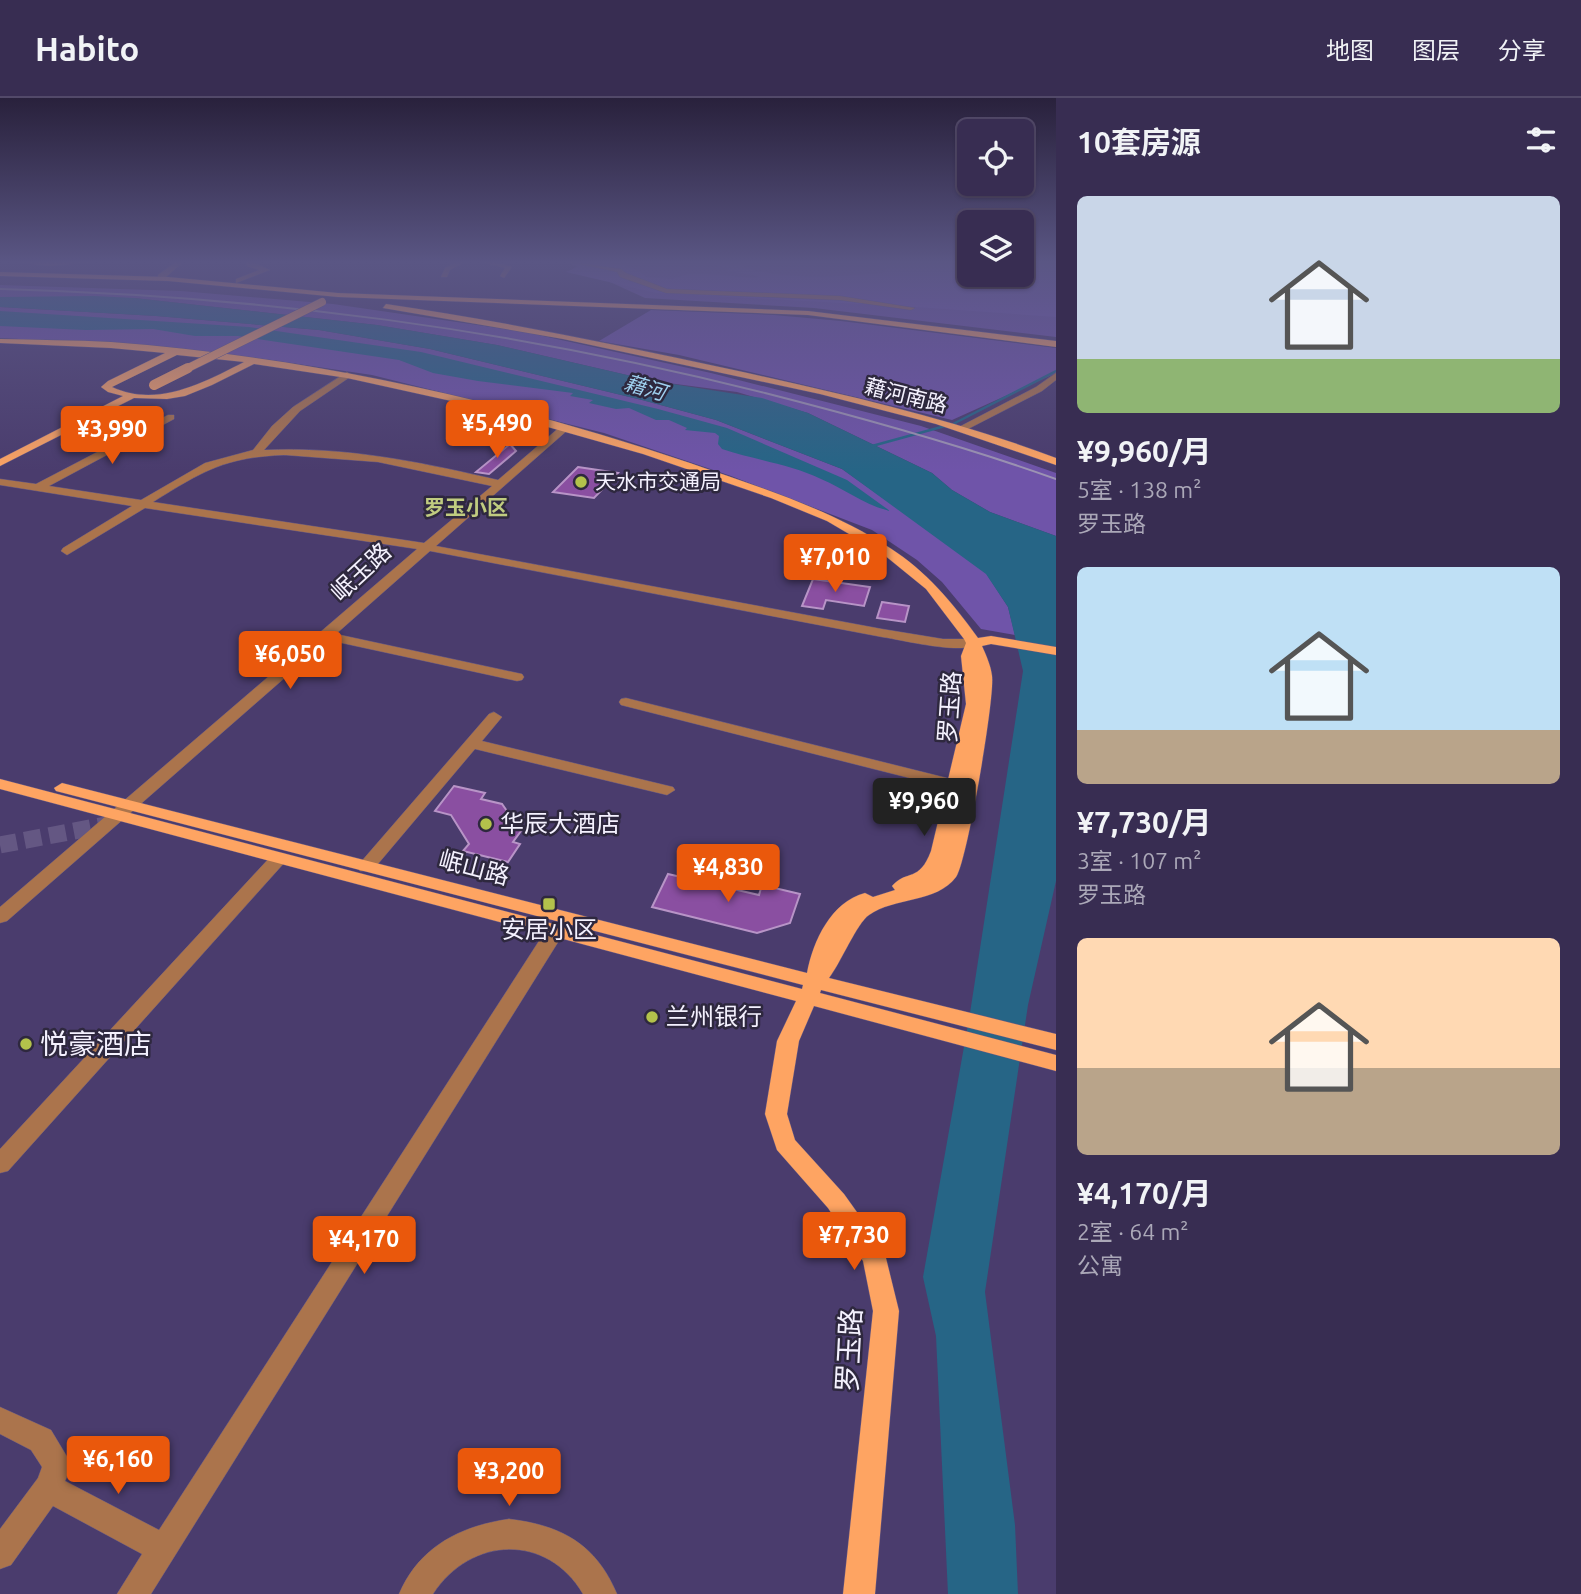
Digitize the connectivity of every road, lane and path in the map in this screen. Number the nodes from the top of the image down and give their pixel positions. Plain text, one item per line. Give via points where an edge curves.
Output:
1 (264, 331) edge
2 (542, 331) edge
3 (969, 331) edge
4 (0, 341) edge
5 (1056, 343) edge
6 (176, 352) junction
7 (253, 361) junction
8 (347, 375) junction
9 (1056, 376) edge
10 (134, 395) junction
11 (171, 417) dead end
12 (565, 428) junction
13 (962, 428) junction
14 (256, 453) junction
15 (1056, 462) edge
16 (0, 463) edge
17 (0, 482) edge
18 (499, 484) junction
19 (39, 488) junction
20 (143, 504) junction
21 (425, 547) junction
22 (66, 551) dead end
23 (328, 636) junction
24 (973, 643) junction
25 (1010, 645) junction
26 (1056, 651) edge
27 (1056, 657) edge
28 (517, 677) dead end
29 (626, 702) dead end
30 (494, 717) dead end
31 (471, 743) junction
32 (0, 772) edge
33 (0, 784) edge
34 (953, 784) junction
35 (667, 790) dead end
36 (123, 811) junction
37 (279, 858) junction
38 (366, 867) junction
39 (0, 917) edge
40 (555, 931) junction
41 (812, 990) junction
42 (935, 1021) junction
43 (1056, 1042) edge
44 (1056, 1063) edge
45 (0, 1164) edge
46 (0, 1420) edge
47 (48, 1488) junction
48 (164, 1549) junction
49 (0, 1554) edge
50 (133, 1594) edge
51 (415, 1594) edge
52 (601, 1594) edge
53 (859, 1594) edge

1 - 10 main road, bridge
2 - 13 main road, 藉河南路
3 - 5 main road
4 - 6 main road
6 - 7 main road
6 - 10 main road via 106,387
7 - 8 main road
7 - 10 main road via 180,395
8 - 12 main road
8 - 14 street via 300,404 273,428
9 - 13 street
10 - 16 main road
11 - 19 street
12 - 18 street, 岷玉路
12 - 24 main road via 660,456 831,519 887,551 931,586
13 - 15 main road, 藉河南路
14 - 18 street via 348,457
14 - 20 street via 214,461
17 - 19 street
18 - 21 street, 岷玉路
19 - 20 street
20 - 21 street
20 - 22 street
21 - 23 street, 岷玉路
21 - 24 street via 882,633
23 - 28 street
23 - 36 street, 岷玉路
24 - 25 main road
24 - 34 main road, 罗玉路 via 968,656 973,705
24 - 41 main road, 罗玉路 via 985,677 983,706 949,874 935,886 884,899 859,912
25 - 26 main road
25 - 27 main road
29 - 34 street
30 - 31 street
31 - 35 street
31 - 38 street
32 - 36 main road, 岷山路
33 - 36 main road, 岷山路
34 - 41 main road, 罗玉路 via 933,869 917,881 867,897 845,910 821,950
36 - 37 main road, 岷山路
36 - 38 main road, 岷山路
36 - 39 street, 岷玉路
37 - 40 main road, 岷山路
37 - 45 street
38 - 41 main road, 岷山路
40 - 41 main road, 岷山路
40 - 48 street
41 - 42 main road
41 - 53 main road, 罗玉路 via 788,1041 776,1114 785,1144 836,1201 875,1258 886,1311
42 - 43 main road
42 - 44 main road
46 - 47 street via 41,1440 58,1465
47 - 48 street
47 - 49 street
48 - 50 street
51 - 52 street via 447,1553 480,1537 514,1533 548,1541 576,1559

